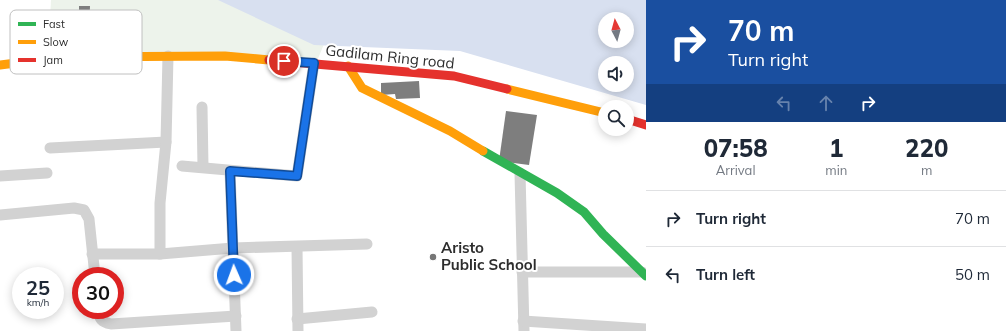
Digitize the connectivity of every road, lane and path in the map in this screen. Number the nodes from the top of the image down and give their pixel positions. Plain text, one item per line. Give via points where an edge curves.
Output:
1 (142, 56) edge
2 (168, 56) junction
3 (314, 63) junction
4 (10, 64) edge
5 (0, 65) edge
6 (348, 66) junction
7 (202, 107) dead end
8 (598, 112) edge
9 (634, 122) edge
10 (646, 125) edge
11 (166, 142) junction
12 (50, 148) dead end
13 (182, 166) dead end
14 (203, 167) junction
15 (230, 171) junction
16 (47, 172) dead end
17 (520, 173) junction
18 (0, 176) edge
19 (0, 215) edge
20 (368, 244) dead end
21 (297, 247) junction
22 (233, 248) junction
23 (92, 254) junction
24 (160, 254) junction
25 (94, 267) edge
26 (522, 272) junction
27 (644, 274) edge
28 (372, 312) dead end
29 (236, 316) junction
30 (100, 319) edge
31 (297, 319) junction
32 (524, 326) edge
33 (646, 329) edge
34 (236, 331) edge
35 (298, 331) edge

1 - 2 main road, Gadilam Ring road
2 - 3 main road, Gadilam Ring road via 225,56
2 - 11 street
3 - 6 main road, Gadilam Ring road
3 - 15 street via 297,176
4 - 5 main road, Gadilam Ring road
6 - 8 main road, Gadilam Ring road via 454,76
6 - 17 main road via 362,88 450,131
7 - 14 street
9 - 10 main road
11 - 12 street
11 - 24 street via 160,203
13 - 14 street
14 - 15 street
15 - 22 street
16 - 18 street
17 - 26 street
17 - 27 main road via 557,193 584,212
19 - 23 street via 80,209 89,219
20 - 21 street
21 - 22 street
21 - 31 street
22 - 24 street
22 - 29 street
23 - 24 street
23 - 25 street
26 - 27 street
26 - 32 street
28 - 31 street
29 - 30 street via 111,324
29 - 34 street
31 - 35 street
32 - 33 street

